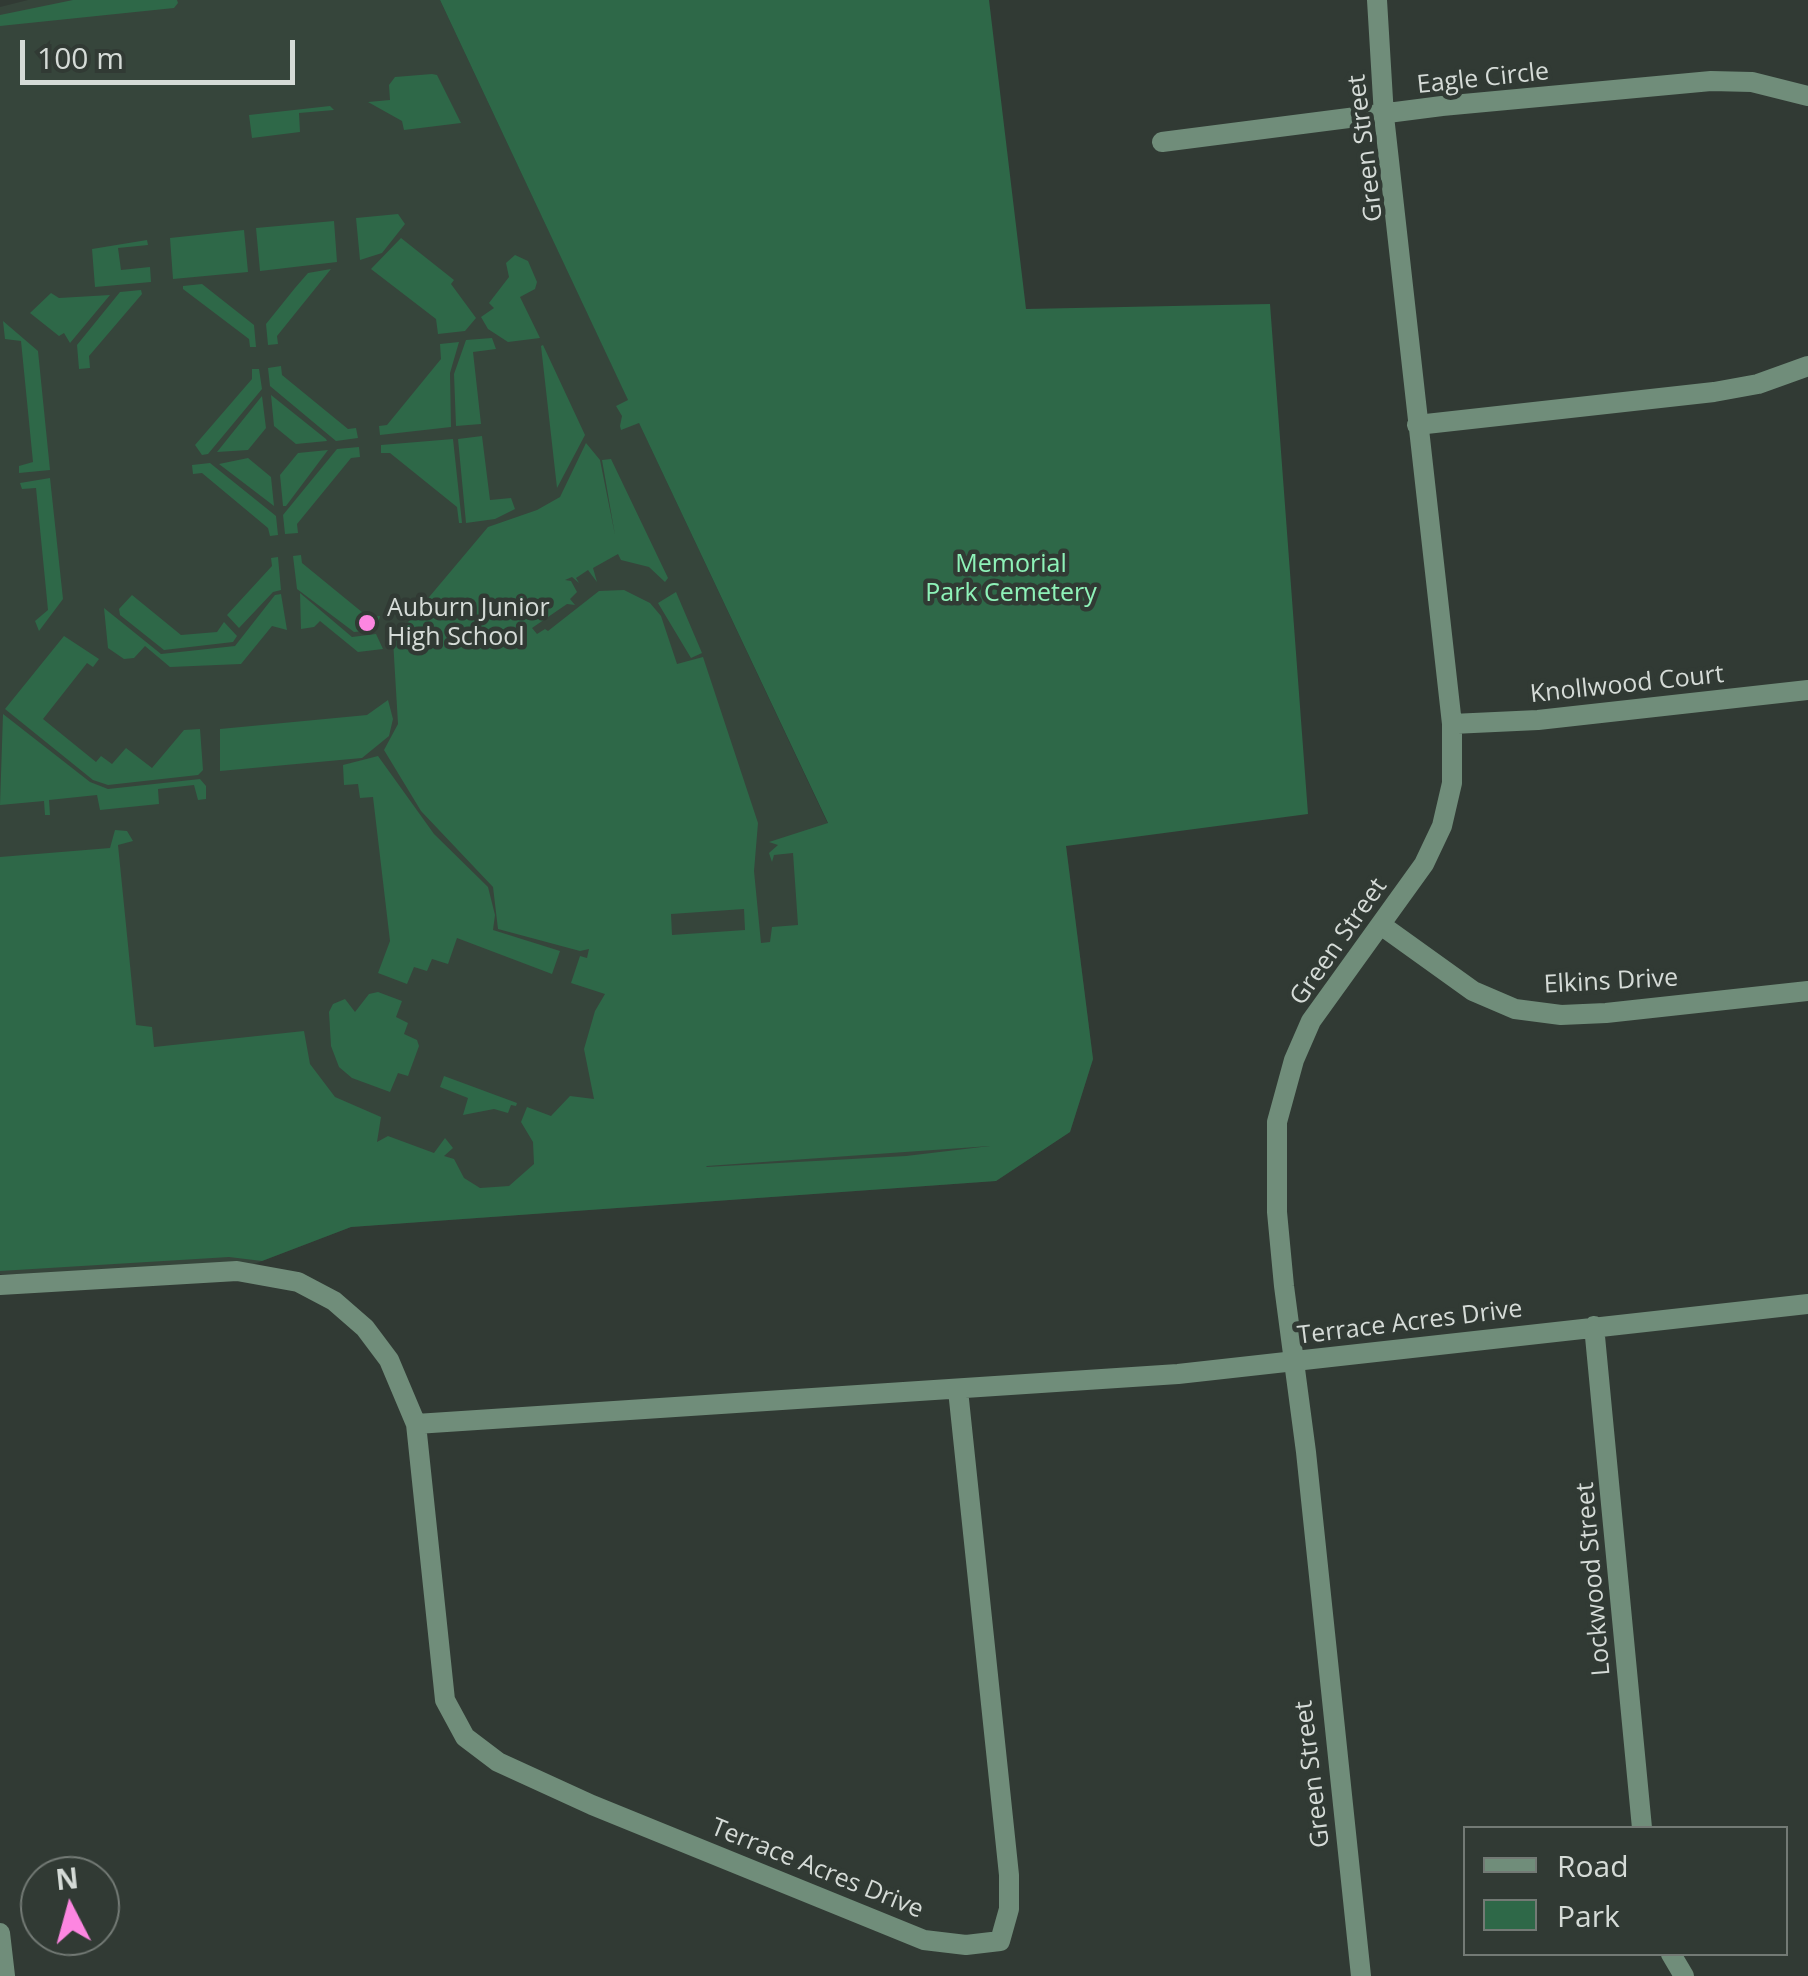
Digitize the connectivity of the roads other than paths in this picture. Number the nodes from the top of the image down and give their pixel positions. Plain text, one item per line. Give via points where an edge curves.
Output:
1 (1376, 0) edge
2 (1808, 96) edge
3 (1384, 116) junction
4 (1162, 142) dead end
5 (1808, 366) edge
6 (1418, 425) junction
7 (1808, 690) edge
8 (1452, 724) junction
9 (1381, 926) junction
10 (1808, 990) edge
11 (0, 1285) edge
12 (1808, 1304) edge
13 (1594, 1326) junction
14 (1295, 1362) junction
15 (958, 1390) junction
16 (416, 1424) junction
17 (1642, 1826) edge
18 (0, 1933) edge
19 (5, 1976) edge
20 (1361, 1976) edge

1 - 3 street, Green Street
2 - 3 street, Eagle Circle via 1752,82 1711,82
3 - 4 street, Eagle Circle
3 - 6 street, Green Street
5 - 6 street via 1714,392
6 - 8 street, Green Street
7 - 8 street, Knollwood Court
8 - 9 street, Green Street via 1452,784 1442,826
9 - 10 street, Elkins Drive via 1473,991 1516,1009 1591,1014
9 - 14 street, Green Street via 1311,1021 1278,1122 1277,1212
11 - 16 street, Terrace Acres Drive via 236,1270 298,1282 365,1328 398,1376
12 - 13 street, Terrace Acres Drive
13 - 14 street, Terrace Acres Drive
13 - 17 street, Lockwood Street
14 - 15 street, Terrace Acres Drive
14 - 20 street, Green Street
15 - 16 street, Terrace Acres Drive
15 - 16 street, Terrace Acres Drive via 1009,1875 1000,1941 966,1945 924,1940 592,1804 498,1762 465,1737 445,1700
18 - 19 street

